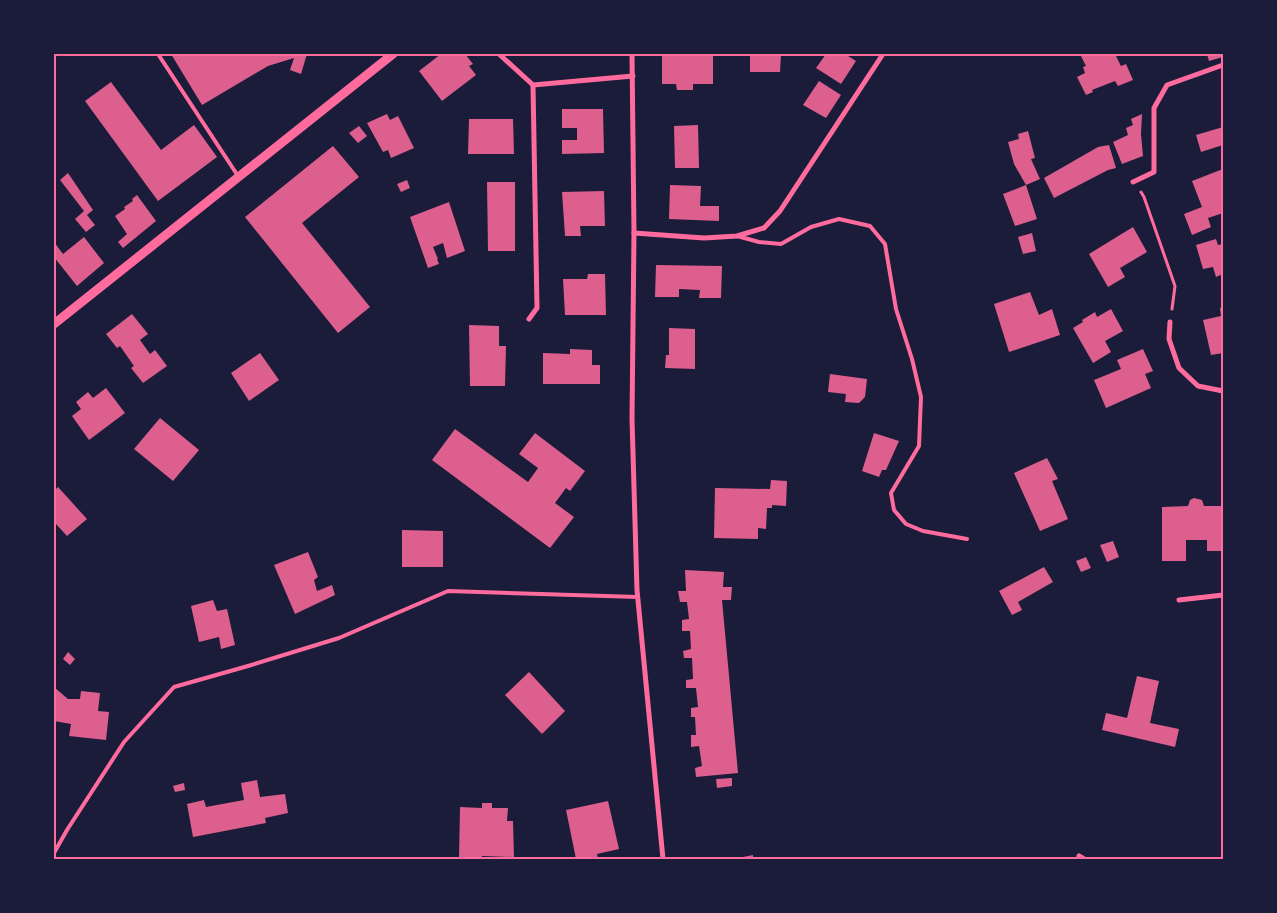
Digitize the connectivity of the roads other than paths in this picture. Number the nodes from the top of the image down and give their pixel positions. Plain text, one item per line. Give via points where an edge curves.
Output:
1 (158, 54) edge
2 (393, 54) edge
3 (500, 54) edge
4 (632, 54) edge
5 (883, 54) edge
6 (1223, 64) edge
7 (633, 76) junction
8 (533, 85) junction
9 (238, 176) junction
10 (1134, 182) road end
11 (634, 233) junction
12 (737, 236) junction
13 (529, 319) dead end
14 (1170, 322) road end
15 (54, 324) edge
16 (1223, 391) edge
17 (967, 539) dead end
18 (1223, 596) edge
19 (638, 597) junction
20 (1179, 600) dead end
21 (54, 853) edge
22 (662, 859) edge

1 - 9 lane
2 - 9 street
3 - 8 street
4 - 7 street
5 - 12 street via 780,211 764,228
6 - 10 street via 1168,85 1154,108 1154,172
7 - 8 street
7 - 11 street
8 - 13 street via 537,308
9 - 15 street
11 - 12 street via 704,238
11 - 19 street via 632,419
12 - 17 lane via 781,244 811,227 839,219 870,226 885,244 896,309 922,397 919,446 891,493 894,510 906,524 923,531
14 - 16 street via 1169,338 1179,368 1198,386
18 - 20 street
19 - 21 lane via 448,591 339,638 174,687 124,742
19 - 22 street

